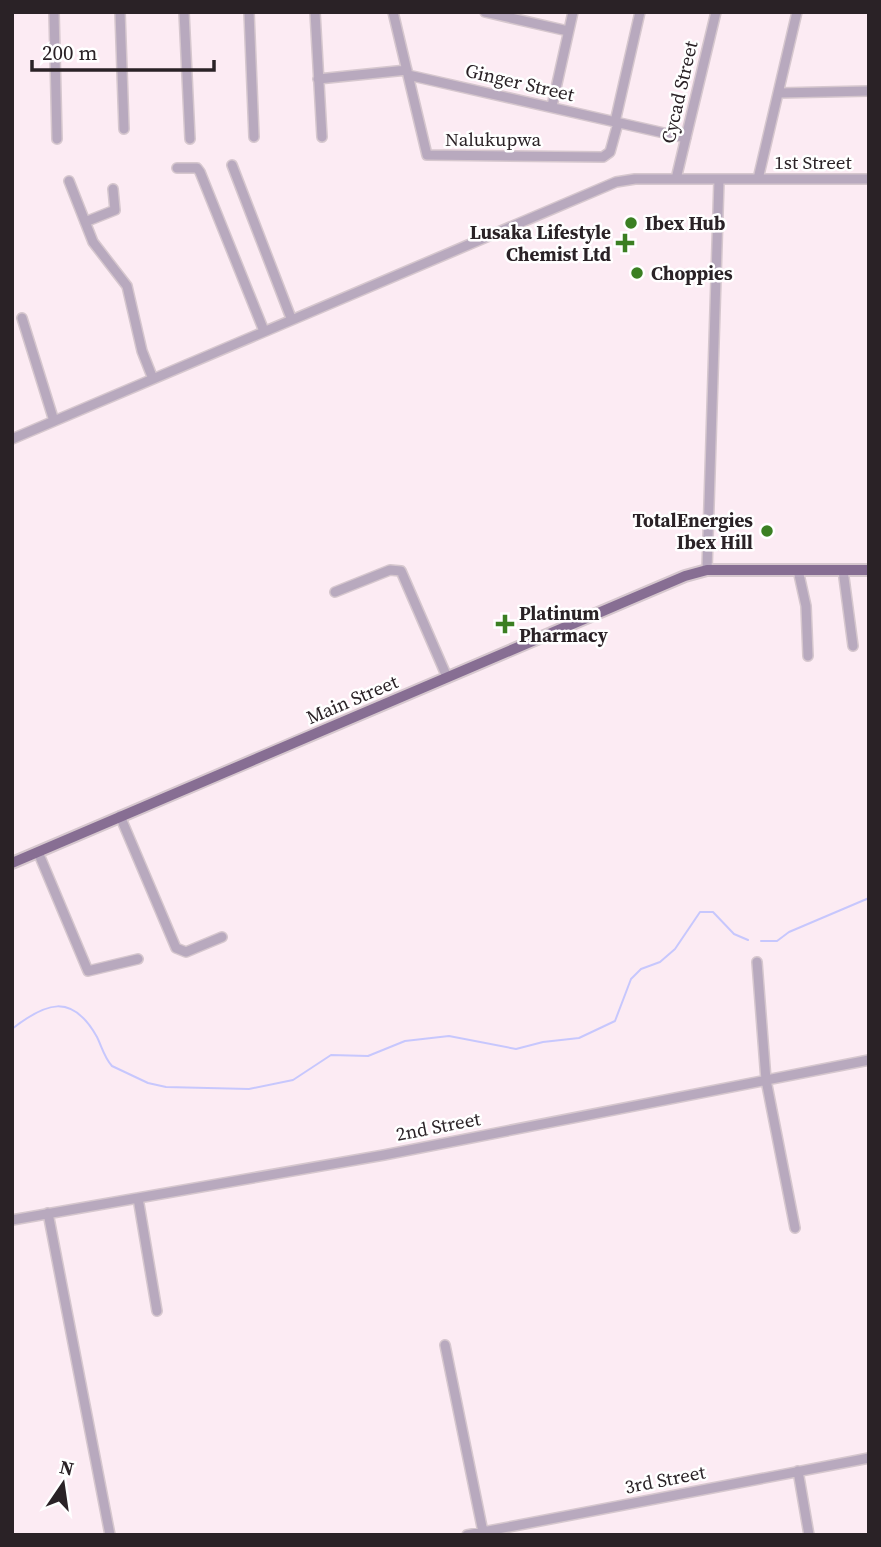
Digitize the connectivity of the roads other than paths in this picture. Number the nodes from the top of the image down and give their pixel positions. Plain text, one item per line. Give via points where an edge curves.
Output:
1 (54, 12) edge
2 (120, 12) edge
3 (184, 12) edge
4 (249, 12) edge
5 (315, 12) edge
6 (393, 12) edge
7 (485, 12) edge
8 (573, 12) edge
9 (640, 12) edge
10 (716, 12) edge
11 (797, 12) edge
12 (513, 15) edge
13 (568, 31) junction
14 (407, 73) junction
15 (318, 79) junction
16 (869, 92) edge
17 (779, 93) junction
18 (552, 106) junction
19 (617, 122) junction
20 (124, 129) dead end
21 (254, 137) dead end
22 (322, 137) dead end
23 (686, 138) junction
24 (57, 139) dead end
25 (190, 139) dead end
26 (232, 165) dead end
27 (177, 168) dead end
28 (676, 179) junction
29 (758, 179) junction
30 (869, 179) edge
31 (719, 180) junction
32 (69, 181) dead end
33 (113, 189) dead end
34 (85, 222) junction
35 (22, 318) dead end
36 (291, 318) junction
37 (264, 331) junction
38 (153, 379) junction
39 (54, 421) junction
40 (12, 439) edge
41 (707, 570) junction
42 (798, 570) junction
43 (843, 570) junction
44 (869, 570) edge
45 (335, 592) dead end
46 (853, 646) dead end
47 (808, 656) dead end
48 (447, 677) junction
49 (120, 816) junction
50 (38, 852) junction
51 (12, 863) edge
52 (222, 937) dead end
53 (138, 959) dead end
54 (757, 962) dead end
55 (869, 1060) edge
56 (766, 1080) junction
57 (138, 1198) junction
58 (48, 1213) junction
59 (12, 1220) edge
60 (795, 1228) dead end
61 (157, 1311) dead end
62 (445, 1345) dead end
63 (869, 1458) edge
64 (798, 1471) junction
65 (483, 1532) junction
66 (110, 1535) edge
67 (467, 1535) edge
68 (809, 1535) edge

1 - 24 street
2 - 20 street
3 - 25 street
4 - 21 street
5 - 15 street
6 - 14 street
7 - 12 street
8 - 13 street
9 - 19 street
10 - 23 street, Cycad Street
11 - 17 street
12 - 13 street
13 - 18 street
14 - 15 street, Ginger Street
14 - 18 street, Ginger Street
14 - 19 street, Nalukupwa via 425,151 431,156 603,157 610,152
15 - 22 street
16 - 17 street
17 - 29 street
18 - 19 street, Ginger Street
19 - 23 street, Ginger Street
23 - 28 street, Cycad Street
26 - 36 street
27 - 37 street via 197,168 200,173
28 - 31 street, 1st Street
28 - 36 street, 1st Street via 616,182
29 - 30 street, 1st Street
29 - 31 street, 1st Street
31 - 41 street
32 - 34 street
33 - 34 street via 115,210
34 - 38 street via 93,242 127,286
35 - 39 street
36 - 37 street, 1st Street
37 - 38 street, 1st Street
38 - 39 street, 1st Street
39 - 40 street, 1st Street
41 - 42 main road, Main Street
41 - 48 main road, Main Street via 665,583
42 - 43 main road, Main Street
42 - 47 street via 806,606
43 - 44 main road, Main Street
43 - 46 street
45 - 48 street via 390,570 401,571
48 - 49 main road, Main Street
49 - 50 main road, Main Street
49 - 52 street via 178,950 190,951
50 - 51 main road, Main Street
50 - 53 street via 88,971
54 - 56 street
55 - 56 street, 2nd Street
56 - 57 street, 2nd Street
56 - 60 street
57 - 58 street, 2nd Street
57 - 61 street
58 - 59 street, 2nd Street
58 - 66 street
62 - 65 street
63 - 64 street, 3rd Street
64 - 65 street, 3rd Street
64 - 68 street
65 - 67 street, 3rd Street

